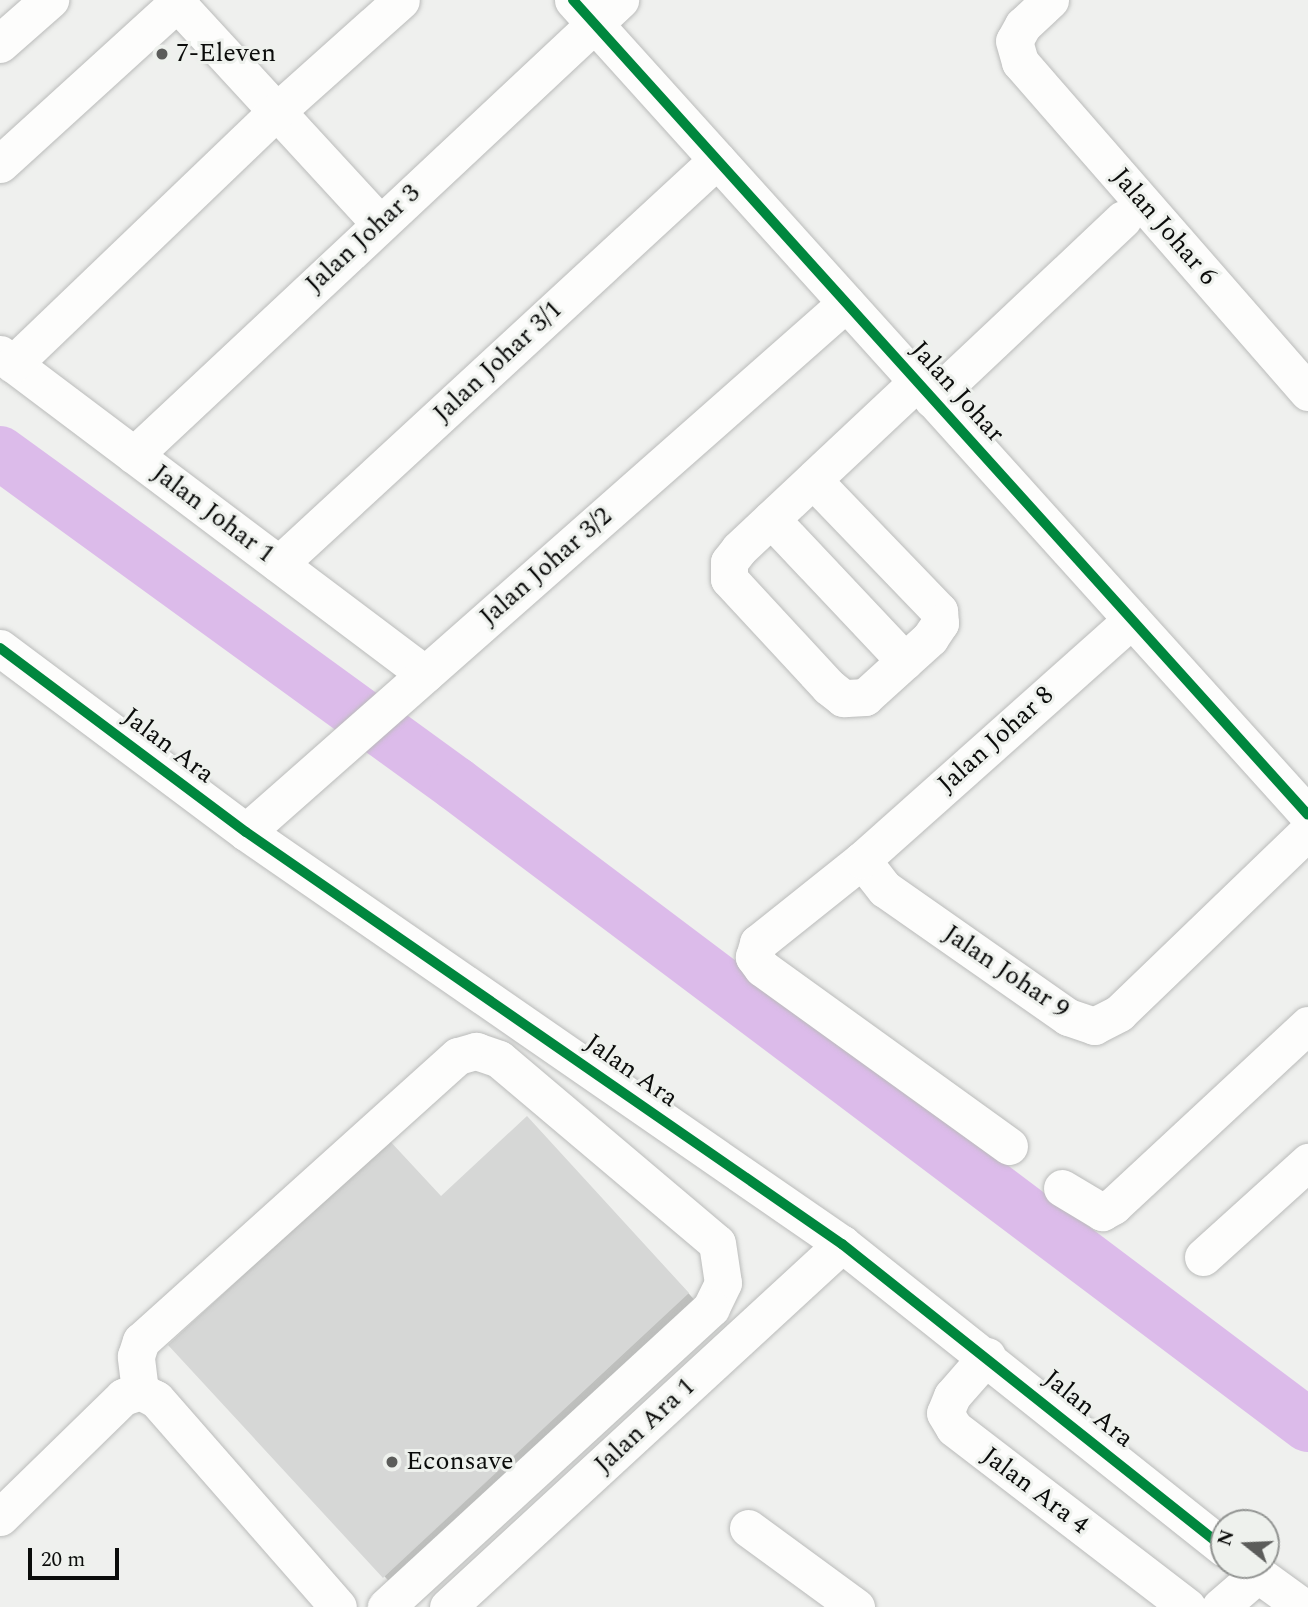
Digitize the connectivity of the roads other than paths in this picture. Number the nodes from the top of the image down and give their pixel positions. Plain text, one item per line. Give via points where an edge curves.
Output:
1 (50, 0) edge
2 (401, 0) edge
3 (1050, 0) edge
4 (178, 1) edge
5 (595, 8) edge
6 (0, 44) edge
7 (276, 111) junction
8 (717, 160) junction
9 (0, 164) edge
10 (1123, 219) dead end
11 (379, 223) junction
12 (846, 303) junction
13 (7, 359) edge
14 (925, 390) junction
15 (1308, 392) edge
16 (134, 455) junction
17 (813, 480) junction
18 (771, 519) junction
19 (279, 564) junction
20 (1130, 620) junction
21 (0, 648) edge
22 (905, 661) junction
23 (414, 684) junction
24 (1308, 815) edge
25 (1308, 831) edge
26 (246, 832) junction
27 (862, 860) junction
28 (1308, 1025) edge
29 (1009, 1146) dead end
30 (1308, 1163) edge
31 (1062, 1188) dead end
32 (842, 1244) junction
33 (1203, 1257) dead end
34 (987, 1356) junction
35 (140, 1391) junction
36 (0, 1517) edge
37 (748, 1528) dead end
38 (1210, 1537) edge
39 (1243, 1579) edge
40 (1264, 1579) edge
41 (338, 1607) edge
42 (386, 1607) edge
43 (448, 1607) edge
44 (856, 1607) edge
45 (1187, 1607) edge
46 (1220, 1607) edge
47 (1303, 1607) edge

1 - 6 main road
2 - 7 street
3 - 15 street, Jalan Johar 6 via 1023,25 1014,41 1020,62
4 - 7 street
4 - 9 street
5 - 8 street, Jalan Johar
5 - 11 street, Jalan Johar 3
7 - 11 street
7 - 13 street
8 - 12 street, Jalan Johar
8 - 19 street, Jalan Johar 3/1
10 - 14 street
11 - 16 street, Jalan Johar 3
12 - 14 street, Jalan Johar
12 - 23 street, Jalan Johar 3/2
13 - 16 street, Jalan Johar 1
14 - 17 street
14 - 20 street, Jalan Johar
16 - 19 street, Jalan Johar 1
17 - 18 street
17 - 22 street via 939,611 940,623 930,638
18 - 22 street
18 - 22 street via 729,562 729,579 829,687 843,698 865,697
19 - 23 street, Jalan Johar 1
20 - 24 street, Jalan Johar
20 - 27 street, Jalan Johar 8
21 - 26 street, Jalan Ara
23 - 26 street, Jalan Johar 3/2
25 - 27 street, Jalan Johar 9 via 1119,1013 1094,1026 1068,1017 885,889
26 - 32 street, Jalan Ara
27 - 29 street, Jalan Johar 8 via 758,943 754,957 762,968
28 - 31 street via 1113,1206 1102,1212
30 - 33 street
32 - 34 street, Jalan Ara
32 - 43 street, Jalan Ara 1
34 - 38 street, Jalan Ara
34 - 45 street, Jalan Ara 4 via 953,1396 945,1413 954,1428
35 - 36 street via 123,1397
35 - 41 street via 156,1399
35 - 42 street via 136,1356 141,1341 458,1056 476,1051 499,1059 717,1243 723,1283 711,1308
37 - 44 street
39 - 46 street
40 - 47 street

